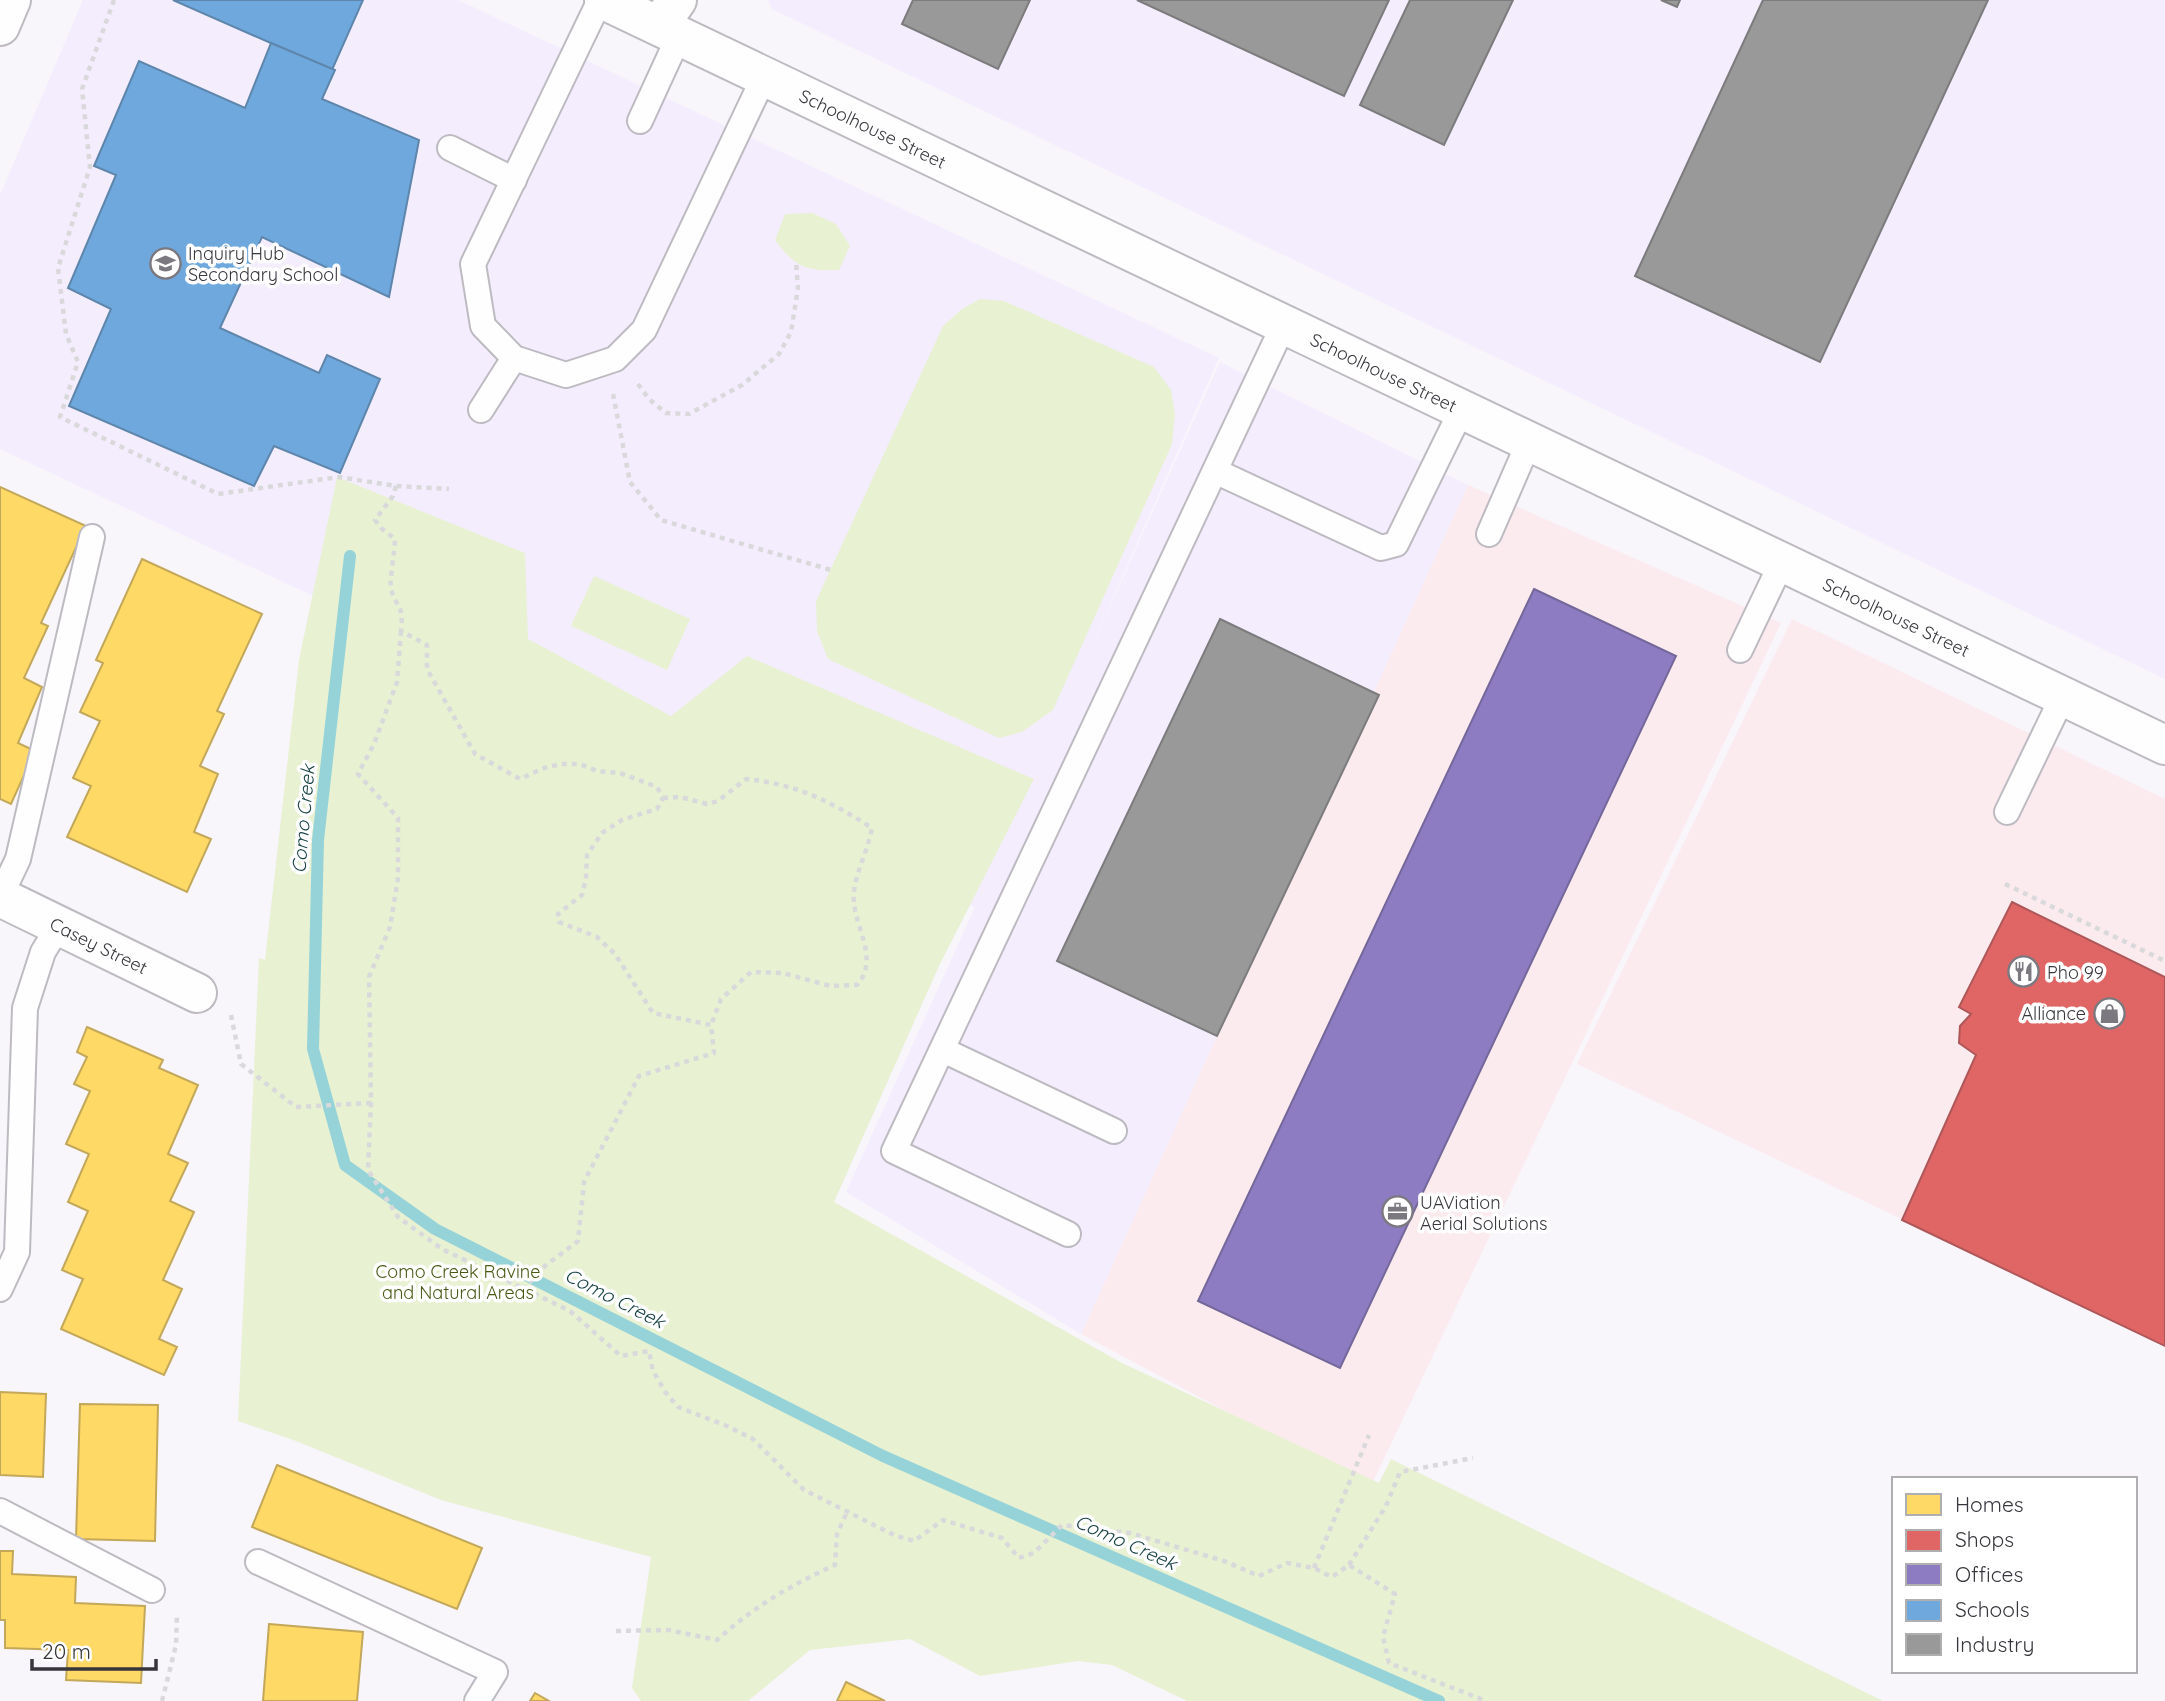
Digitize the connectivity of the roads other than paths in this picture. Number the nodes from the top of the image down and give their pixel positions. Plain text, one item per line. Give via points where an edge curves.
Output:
1 (602, 0) edge
2 (672, 21) edge
3 (764, 77) junction
4 (640, 121) dead end
5 (450, 148) dead end
6 (514, 180) junction
7 (1284, 324) junction
8 (513, 358) junction
9 (481, 410) dead end
10 (1462, 410) junction
11 (1529, 442) junction
12 (1215, 471) junction
13 (1489, 534) dead end
14 (92, 537) dead end
15 (1782, 562) junction
16 (1740, 650) dead end
17 (2063, 696) junction
18 (2165, 745) edge
19 (2007, 812) dead end
20 (0, 897) edge
21 (59, 926) junction
22 (197, 993) road end
23 (943, 1049) junction
24 (1114, 1131) dead end
25 (1068, 1234) dead end
26 (0, 1289) edge
27 (0, 1511) edge
28 (258, 1562) dead end
29 (152, 1590) dead end
30 (477, 1701) edge

1 - 2 main road, Schoolhouse Street
1 - 6 lane
2 - 3 main road, Schoolhouse Street
2 - 4 lane
3 - 7 main road, Schoolhouse Street
3 - 8 lane via 644,330 615,359 566,375
5 - 6 lane
6 - 8 lane via 473,264 483,326
7 - 10 main road, Schoolhouse Street
7 - 12 lane
8 - 9 lane
10 - 11 main road, Schoolhouse Street
10 - 12 lane via 1396,544 1381,548
11 - 13 lane
11 - 15 main road, Schoolhouse Street
12 - 23 lane
14 - 20 lane via 18,859
15 - 16 lane
15 - 17 main road, Schoolhouse Street
17 - 18 main road, Schoolhouse Street
17 - 19 lane
20 - 21 main road, Casey Street
21 - 22 main road, Casey Street
21 - 26 lane via 43,952 25,1008 17,1252
23 - 24 lane
23 - 25 lane via 894,1151
27 - 29 lane
28 - 30 lane via 495,1672

